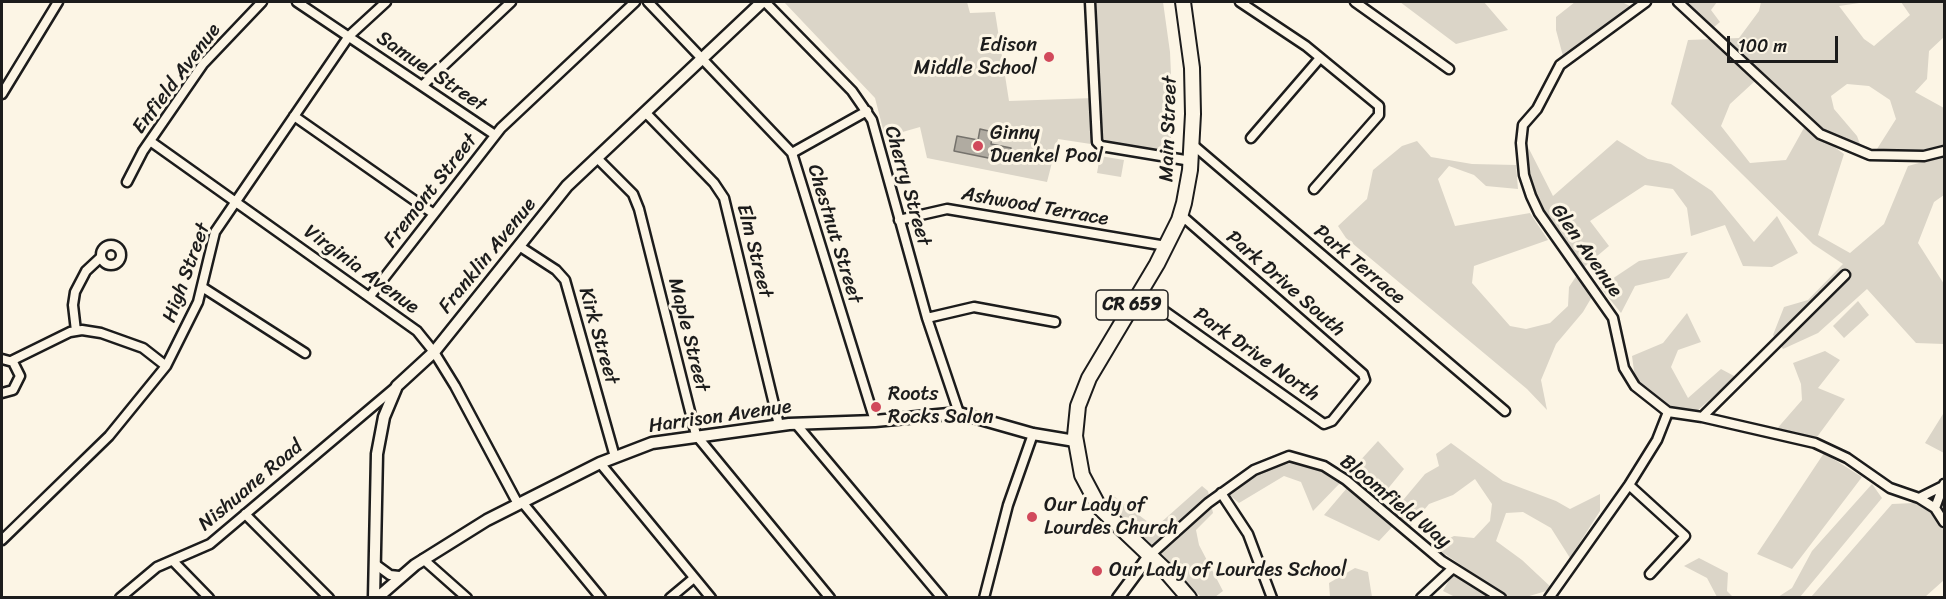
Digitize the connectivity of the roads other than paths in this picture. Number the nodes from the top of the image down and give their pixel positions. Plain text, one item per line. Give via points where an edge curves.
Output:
1 (58, 2) edge
2 (262, 2) edge
3 (297, 2) edge
4 (386, 2) edge
5 (511, 2) edge
6 (635, 2) edge
7 (648, 2) edge
8 (764, 2) edge
9 (1183, 2) edge
10 (1240, 2) edge
11 (1355, 2) edge
12 (1646, 2) edge
13 (1681, 2) edge
14 (1090, 3) edge
15 (349, 36) junction
16 (702, 58) junction
17 (1320, 58) junction
18 (1449, 69) dead end
19 (423, 85) junction
20 (2, 94) edge
21 (867, 111) junction
22 (645, 112) junction
23 (294, 116) junction
24 (495, 135) junction
25 (1251, 138) dead end
26 (150, 141) junction
27 (1192, 144) junction
28 (1944, 151) edge
29 (792, 153) junction
30 (597, 158) junction
31 (1191, 161) junction
32 (127, 182) dead end
33 (1314, 189) dead end
34 (236, 202) junction
35 (434, 214) junction
36 (1181, 215) junction
37 (899, 220) junction
38 (519, 246) junction
39 (1166, 246) junction
40 (101, 257) dead end
41 (1845, 275) dead end
42 (202, 287) junction
43 (1139, 294) junction
44 (370, 296) junction
45 (927, 318) junction
46 (1055, 322) dead end
47 (76, 331) junction
48 (434, 352) junction
49 (305, 353) dead end
50 (6, 360) edge
51 (166, 366) junction
52 (397, 386) junction
53 (2, 393) edge
54 (1505, 411) dead end
55 (1668, 412) junction
56 (959, 413) junction
57 (1702, 417) junction
58 (875, 421) junction
59 (796, 424) junction
60 (1324, 424) joint
61 (779, 425) junction
62 (1033, 434) junction
63 (696, 435) junction
64 (1075, 441) junction
65 (615, 457) junction
66 (600, 463) junction
67 (1629, 485) junction
68 (1943, 486) edge
69 (1221, 493) junction
70 (1919, 498) junction
71 (520, 503) junction
72 (1935, 508) junction
73 (245, 514) junction
74 (1944, 522) edge
75 (2, 540) edge
76 (1149, 556) junction
77 (423, 559) junction
78 (173, 561) junction
79 (375, 564) junction
80 (1453, 568) junction
81 (1650, 574) dead end
82 (399, 576) junction
83 (694, 578) junction
84 (120, 597) edge
85 (208, 597) edge
86 (328, 597) edge
87 (376, 597) edge
88 (467, 597) edge
89 (601, 597) edge
90 (670, 597) edge
91 (711, 597) edge
92 (830, 597) edge
93 (942, 597) edge
94 (984, 597) edge
95 (1118, 597) edge
96 (1189, 597) edge
97 (1272, 597) edge
98 (1421, 597) edge
99 (1502, 597) edge
100 (1549, 597) edge

1 - 20 street
2 - 26 street, Enfield Avenue via 203,64
3 - 15 street, Samuel Street
4 - 15 street, High Street
5 - 19 street
6 - 24 street, Fremont Street
7 - 16 street, Chestnut Street
8 - 16 street, Franklin Avenue
8 - 21 street, Cherry Street
9 - 27 main road, Main Street / CR 659 via 1192,68
10 - 17 street
11 - 18 street
12 - 55 street, Glen Avenue via 1560,65 1538,109 1522,125 1521,153 1530,194 1539,213 1613,318 1624,368 1635,386
13 - 28 street via 1820,134 1870,155 1924,156
14 - 31 street via 1097,142 1101,146
15 - 19 street, Samuel Street
15 - 23 street, High Street
16 - 22 street, Franklin Avenue
16 - 29 street, Chestnut Street
17 - 25 street
17 - 33 street via 1380,111
19 - 24 street, Samuel Street
21 - 29 street
21 - 37 street, Cherry Street
22 - 30 street, Franklin Avenue
22 - 61 street, Elm Street via 724,198
23 - 34 street, High Street
23 - 35 street
24 - 35 street, Fremont Street
26 - 32 street, Enfield Avenue
26 - 34 street, Virginia Avenue
27 - 31 main road, Main Street / CR 659
27 - 54 street, Park Terrace
29 - 58 street, Chestnut Street
30 - 38 street, Franklin Avenue via 567,186
30 - 63 street, Maple Street via 636,201
31 - 36 main road, Main Street / CR 659
34 - 42 street, High Street via 215,232
34 - 44 street, Virginia Avenue
35 - 44 street, Fremont Street
36 - 39 main road, Main Street / CR 659
36 - 60 street, Park Drive South via 1363,374 1365,380 1332,421
37 - 39 street, Ashwood Terrace via 947,209
37 - 45 street, Cherry Street
38 - 48 street, Franklin Avenue
38 - 65 street, Kirk Street via 565,280
39 - 43 main road, Main Street / CR 659
40 - 47 street via 86,271 75,292
41 - 57 street
42 - 49 street
42 - 51 street, High Street
43 - 60 street, Park Drive North
43 - 64 main road, Main Street / CR 659 via 1084,387 1076,416
44 - 48 street, Virginia Avenue via 417,331
45 - 46 street via 974,307
45 - 56 street, Cherry Street
47 - 50 street
47 - 51 street via 102,333 143,348
48 - 52 street, Franklin Avenue
48 - 71 street, Virginia Avenue
50 - 53 street via 19,371 19,382 13,390
51 - 75 street, High Street via 109,436
52 - 73 street, Nishuane Road
52 - 79 street, Franklin Avenue via 384,417 377,454
55 - 57 street, Glen Avenue
55 - 67 street via 1657,440
56 - 58 street, Harrison Avenue
56 - 62 street, Harrison Avenue
57 - 70 street, Glen Avenue via 1815,443 1847,458 1890,488
58 - 59 street, Harrison Avenue
59 - 61 street, Harrison Avenue
59 - 93 street
61 - 63 street, Harrison Avenue
62 - 64 street
62 - 94 street via 1008,505
63 - 65 street, Harrison Avenue via 652,443
63 - 92 street, Maple Street
64 - 76 main road, Main Street via 1078,463 1094,500
65 - 66 street, Harrison Avenue
66 - 71 street, Harrison Avenue
66 - 83 street
67 - 81 street via 1685,536
67 - 100 street
68 - 70 street
68 - 72 street
69 - 76 street, Bloomfield Way
69 - 80 street, Bloomfield Way via 1273,460 1289,456 1307,459 1346,480
69 - 97 street via 1248,534
70 - 72 street, Glen Avenue
71 - 77 street, Harrison Avenue
71 - 89 street, Virginia Avenue
72 - 74 street
73 - 78 street, Nishuane Road via 210,544
73 - 86 street
76 - 95 street
76 - 96 main road, Main Street
77 - 82 street, Harrison Avenue
77 - 88 street
78 - 84 street, Nishuane Road via 157,567
78 - 85 street
79 - 82 street via 390,575
79 - 87 street, Franklin Avenue
80 - 98 street
80 - 99 street, Bloomfield Way
82 - 87 street, Harrison Avenue
83 - 90 street
83 - 91 street

